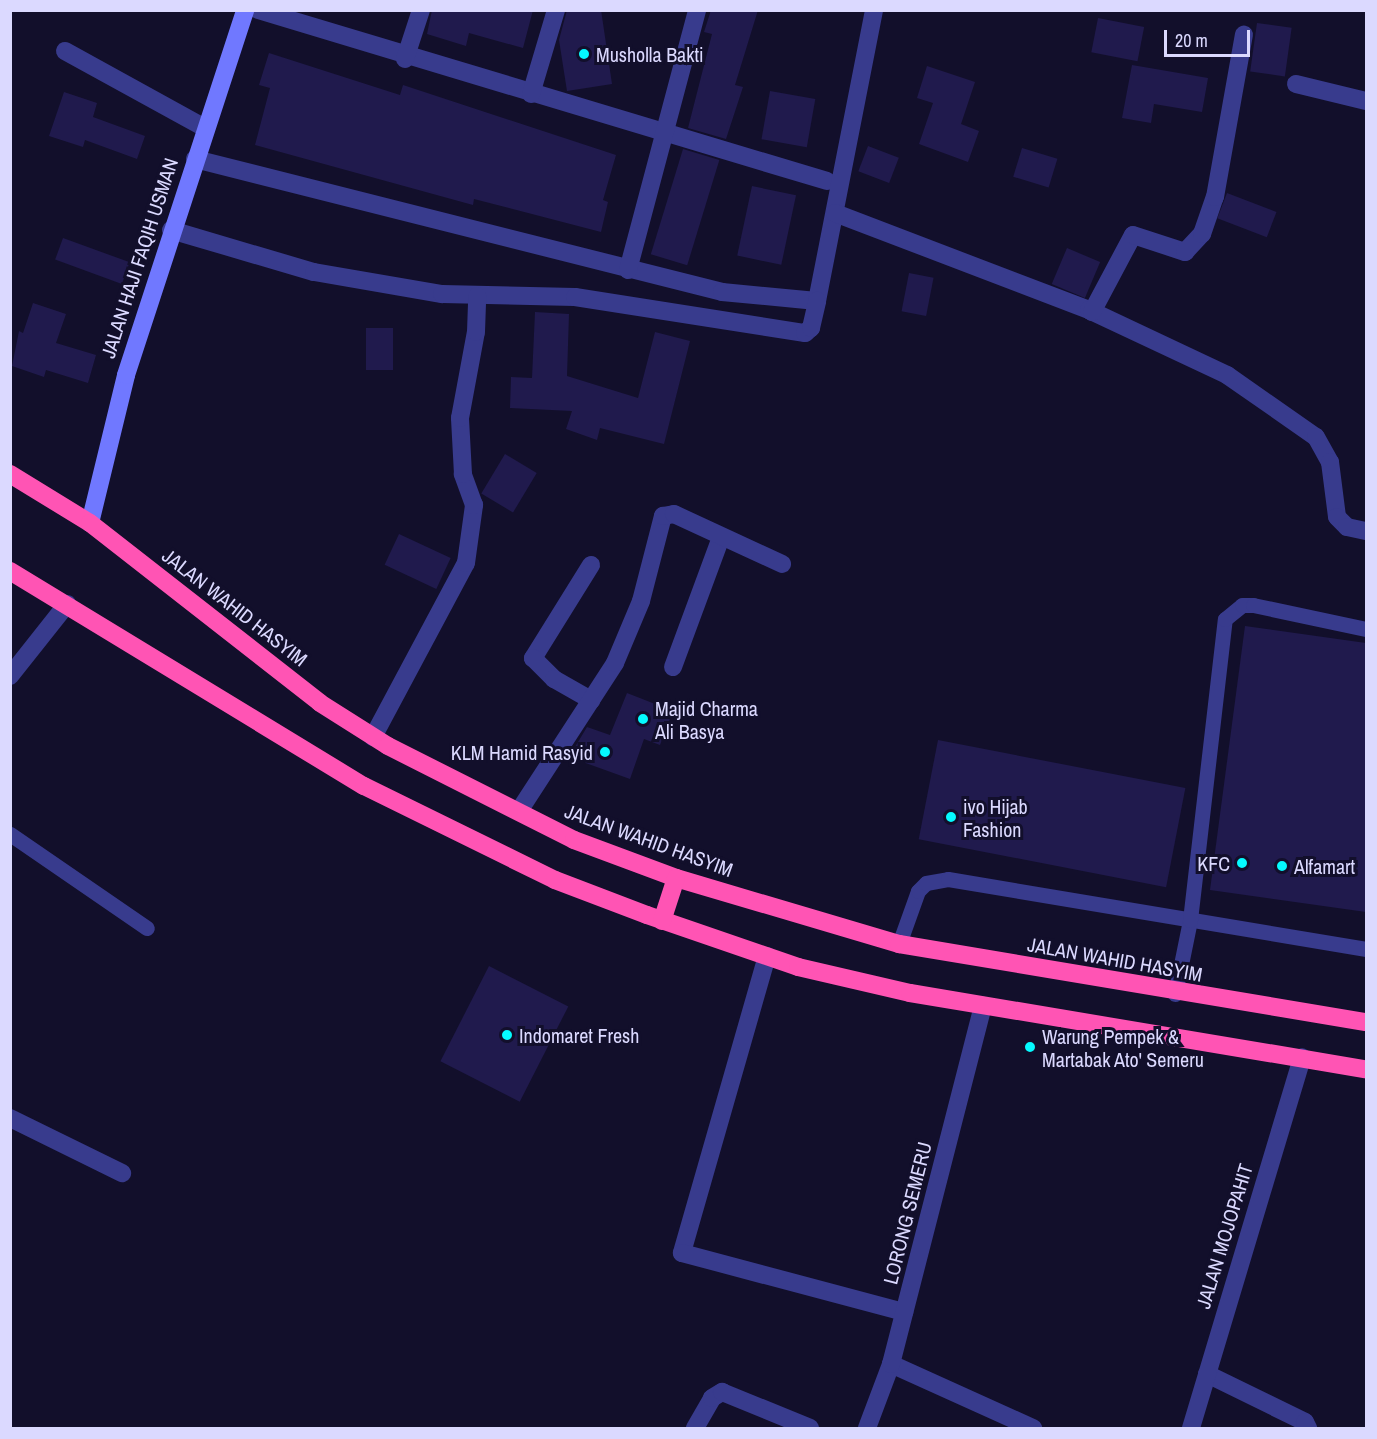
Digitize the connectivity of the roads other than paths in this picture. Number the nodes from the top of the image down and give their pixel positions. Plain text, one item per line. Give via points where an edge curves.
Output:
1 (245, 10) edge
2 (258, 10) edge
3 (421, 10) edge
4 (556, 10) edge
5 (697, 10) edge
6 (874, 10) edge
7 (1244, 35) dead end
8 (65, 51) dead end
9 (405, 59) junction
10 (1296, 84) dead end
11 (531, 94) junction
12 (1366, 101) edge
13 (205, 128) junction
14 (664, 132) junction
15 (195, 159) junction
16 (826, 181) dead end
17 (835, 213) junction
18 (171, 230) junction
19 (628, 270) junction
20 (722, 292) junction
21 (477, 296) junction
22 (817, 302) junction
23 (1092, 312) junction
24 (719, 323) junction
25 (10, 474) edge
26 (90, 523) junction
27 (1366, 531) edge
28 (721, 537) junction
29 (783, 564) dead end
30 (591, 565) dead end
31 (10, 571) edge
32 (67, 604) junction
33 (1366, 629) edge
34 (673, 667) dead end
35 (10, 676) edge
36 (591, 700) junction
37 (373, 736) junction
38 (519, 811) junction
39 (10, 834) edge
40 (676, 878) junction
41 (1190, 920) junction
42 (662, 921) junction
43 (147, 928) dead end
44 (899, 944) junction
45 (1366, 949) edge
46 (767, 956) junction
47 (1175, 994) junction
48 (983, 1006) junction
49 (1366, 1022) edge
50 (1302, 1057) junction
51 (1366, 1069) edge
52 (10, 1118) edge
53 (122, 1173) dead end
54 (904, 1312) junction
55 (891, 1364) junction
56 (1207, 1374) junction
57 (695, 1428) edge
58 (810, 1428) edge
59 (867, 1428) edge
60 (1033, 1428) edge
61 (1191, 1428) edge
62 (1308, 1428) edge

1 - 13 street, JALAN HAJI FAQIH USMAN
2 - 9 street
3 - 9 street
4 - 11 street
5 - 14 street
6 - 17 street
7 - 23 street via 1215,197 1202,234 1185,252 1133,235
8 - 13 street
9 - 11 street
10 - 12 street
11 - 14 street
13 - 15 street, JALAN HAJI FAQIH USMAN
14 - 16 street
14 - 19 street
15 - 18 street, JALAN HAJI FAQIH USMAN
15 - 19 street
17 - 22 street
17 - 23 street
18 - 21 street via 314,272
18 - 26 street, JALAN HAJI FAQIH USMAN via 126,375
19 - 20 street
20 - 22 street
20 - 24 street
21 - 24 street via 575,297
21 - 37 street via 476,332 460,418 463,474 474,505 466,563
22 - 24 street via 812,328 805,333
23 - 27 street via 1227,375 1305,427 1330,462 1337,517 1347,527
25 - 26 highway, JALAN WAHID HASYIM
26 - 37 highway, JALAN WAHID HASYIM via 320,703
28 - 29 street
28 - 34 street
28 - 36 street via 674,514 663,516 628,636
30 - 36 street via 533,658 554,679
31 - 32 highway
32 - 35 street
32 - 42 highway via 364,786 555,880
33 - 41 lane via 1253,605 1242,605 1225,619
36 - 38 street
37 - 38 highway, JALAN WAHID HASYIM
38 - 40 highway, JALAN WAHID HASYIM via 574,840
39 - 43 lane
40 - 42 highway
40 - 44 highway, JALAN WAHID HASYIM
41 - 44 lane via 937,879 926,883 912,901
41 - 45 lane
41 - 47 lane
42 - 46 highway
44 - 47 highway, JALAN WAHID HASYIM
46 - 48 highway
46 - 54 street via 682,1253
47 - 49 highway, JALAN WAHID HASYIM
48 - 50 highway
48 - 54 street, LORONG SEMERU
50 - 51 highway
50 - 56 street, JALAN MOJOPAHIT
52 - 53 street
54 - 55 street, LORONG SEMERU
55 - 59 street, LORONG SEMERU
55 - 60 street
56 - 61 street, JALAN MOJOPAHIT
56 - 62 street via 1305,1422
57 - 58 street via 712,1398 722,1392

